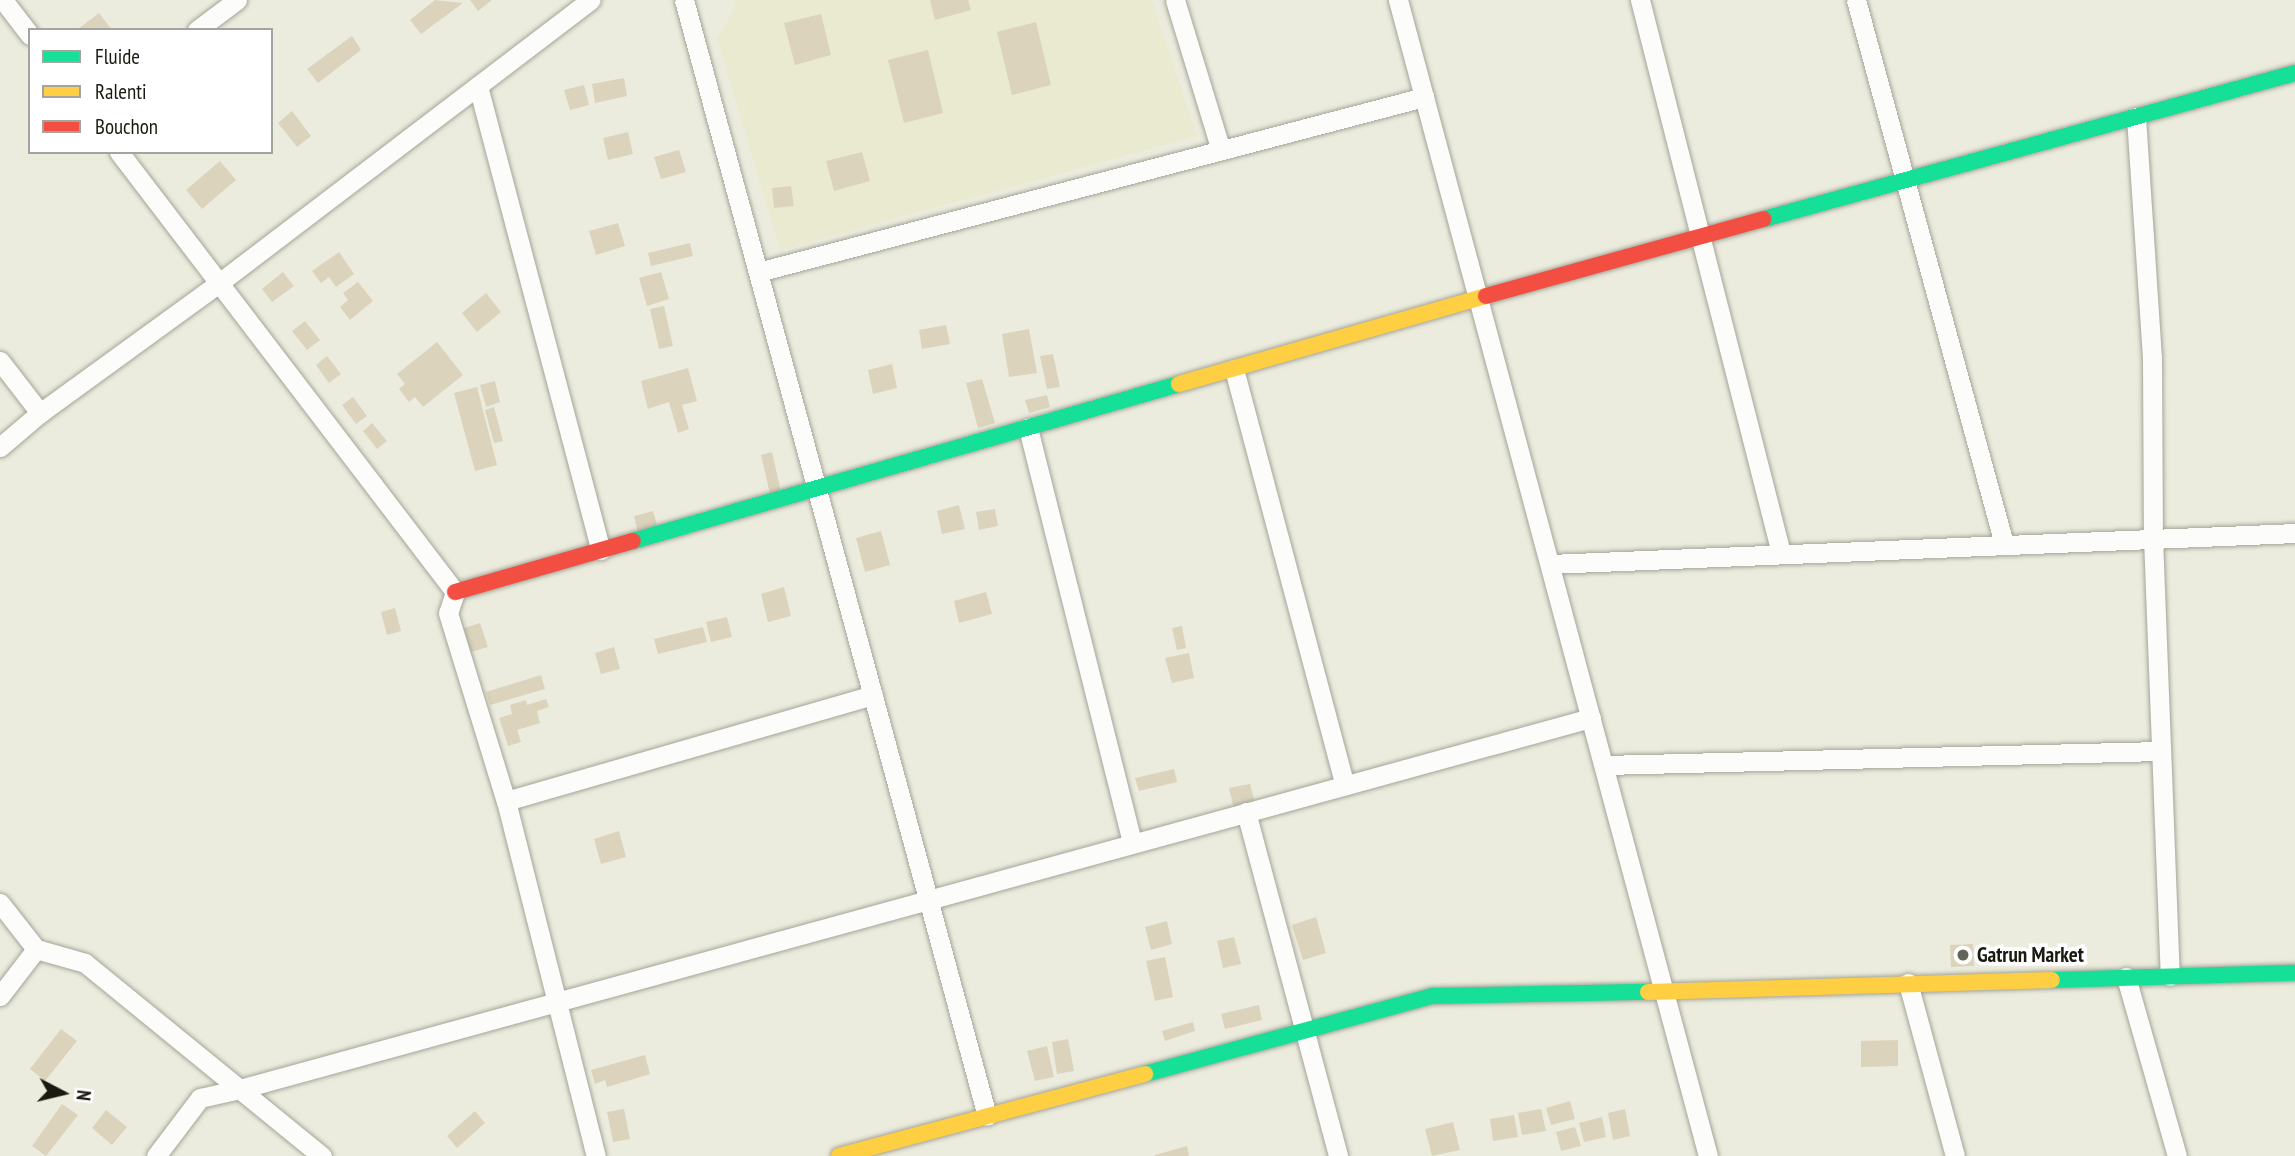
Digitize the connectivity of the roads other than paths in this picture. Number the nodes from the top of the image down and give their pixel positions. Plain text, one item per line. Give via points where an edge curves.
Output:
1 (3, 0) edge
2 (237, 0) edge
3 (591, 0) edge
4 (684, 0) edge
5 (1175, 0) edge
6 (1398, 0) edge
7 (1640, 0) edge
8 (1856, 0) edge
9 (200, 28) edge
10 (28, 32) edge
11 (2295, 73) edge
12 (478, 86) junction
13 (1424, 97) junction
14 (2136, 117) junction
15 (1221, 150) junction
16 (121, 154) edge
17 (1905, 181) junction
18 (1701, 237) junction
19 (758, 272) junction
20 (219, 283) junction
21 (1478, 298) junction
22 (0, 361) edge
23 (1234, 369) junction
24 (40, 413) junction
25 (1028, 428) junction
26 (0, 447) edge
27 (817, 488) junction
28 (2295, 533) edge
29 (2153, 538) junction
30 (2004, 544) junction
31 (601, 550) junction
32 (1781, 553) junction
33 (1550, 564) junction
34 (455, 592) junction
35 (873, 695) junction
36 (1591, 718) junction
37 (2161, 751) junction
38 (1604, 765) junction
39 (1345, 785) junction
40 (506, 801) junction
41 (1247, 812) junction
42 (1132, 843) junction
43 (928, 899) junction
44 (0, 903) edge
45 (36, 949) junction
46 (2295, 973) edge
47 (2170, 976) junction
48 (2126, 977) junction
49 (1908, 983) junction
50 (1664, 992) junction
51 (0, 996) edge
52 (557, 1000) junction
53 (1305, 1030) junction
54 (240, 1089) junction
55 (987, 1116) junction
56 (156, 1156) edge
57 (323, 1156) edge
58 (596, 1156) edge
59 (839, 1156) edge
60 (1338, 1156) edge
61 (1708, 1156) edge
62 (1955, 1156) edge
63 (2177, 1156) edge

1 - 10 street
2 - 9 street
3 - 12 street
4 - 19 street
5 - 15 street
6 - 13 street
7 - 18 street
8 - 17 street
11 - 14 street
12 - 20 street
12 - 31 street
13 - 15 street
13 - 21 street
14 - 17 street
14 - 29 street via 2152,358
15 - 19 street
16 - 20 street
17 - 18 street
17 - 30 street
18 - 21 street
18 - 32 street
19 - 27 street
20 - 24 street
20 - 34 street
21 - 23 street
21 - 33 street
22 - 24 street
23 - 25 street
23 - 39 street
24 - 26 street
25 - 27 street
25 - 42 street
27 - 31 street
27 - 35 street
28 - 29 street
29 - 30 street
29 - 37 street
30 - 32 street
31 - 34 street
32 - 33 street
33 - 36 street
34 - 40 street via 448,613
35 - 40 street
35 - 43 street
36 - 38 street
36 - 39 street
37 - 38 street
37 - 47 street
38 - 50 street
39 - 41 street
40 - 52 street
41 - 42 street
41 - 53 street
42 - 43 street
43 - 52 street
43 - 55 street
44 - 45 street
45 - 51 street
45 - 54 street via 85,963
46 - 47 street
47 - 48 street
48 - 49 street
48 - 63 street
49 - 50 street
49 - 62 street
50 - 53 street via 1433,996
50 - 61 street
52 - 54 street
52 - 58 street
53 - 55 street
53 - 60 street
54 - 56 street via 200,1098
54 - 57 street
55 - 59 street

